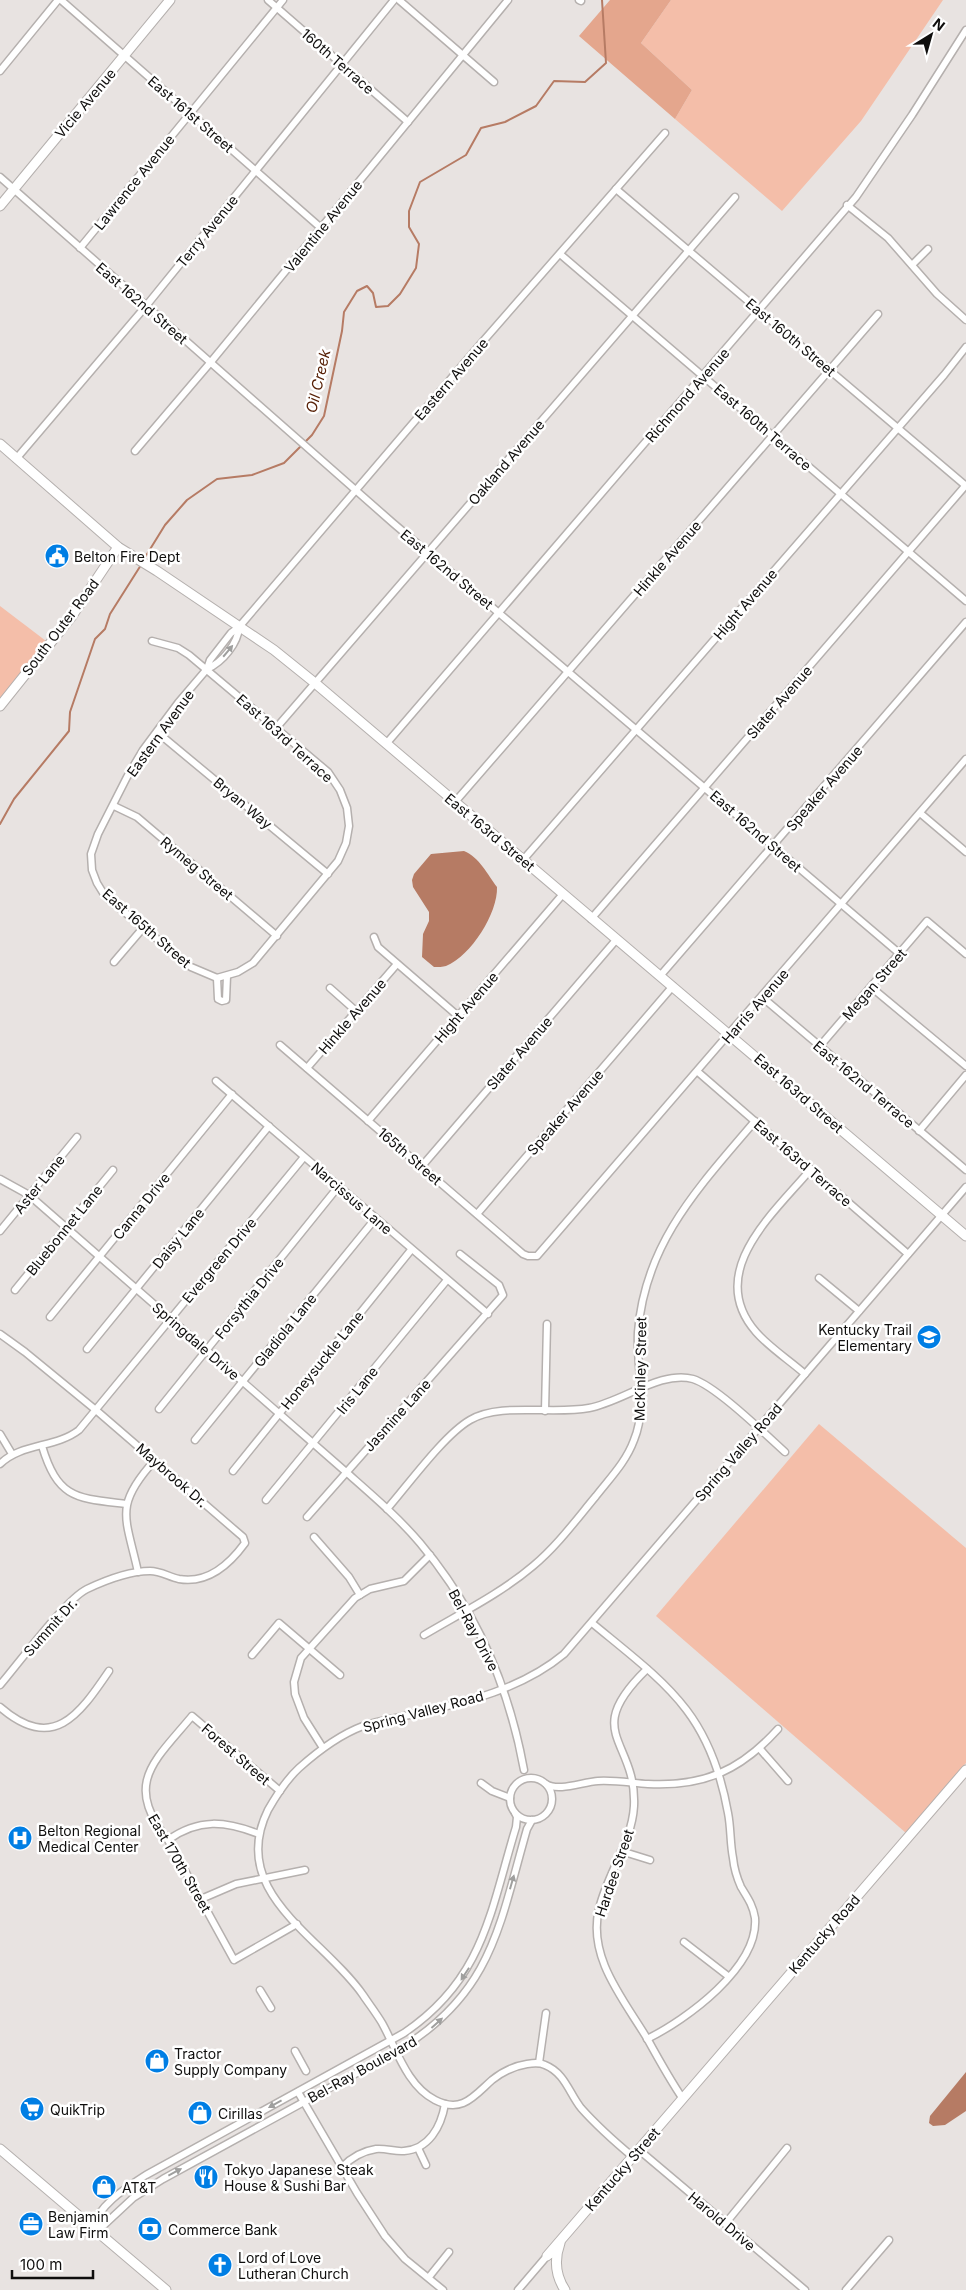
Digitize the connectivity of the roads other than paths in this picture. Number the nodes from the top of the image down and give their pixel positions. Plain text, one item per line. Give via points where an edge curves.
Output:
1 (59, 0) edge
2 (170, 0) edge
3 (268, 0) edge
4 (283, 0) edge
5 (394, 0) edge
6 (399, 0) edge
7 (508, 0) edge
8 (277, 8) junction
9 (966, 30) edge
10 (124, 55) junction
11 (462, 56) junction
12 (342, 64) junction
13 (0, 71) edge
14 (494, 82) dead end
15 (190, 113) junction
16 (408, 122) junction
17 (665, 133) dead end
18 (256, 171) junction
19 (0, 177) edge
20 (14, 189) junction
21 (616, 189) junction
22 (735, 196) dead end
23 (847, 205) junction
24 (0, 206) edge
25 (321, 228) junction
26 (80, 248) junction
27 (688, 250) junction
28 (928, 250) dead end
29 (560, 254) junction
30 (912, 265) junction
31 (146, 306) junction
32 (759, 310) junction
33 (878, 314) dead end
34 (632, 315) junction
35 (966, 320) edge
36 (966, 347) edge
37 (210, 363) junction
38 (829, 370) junction
39 (703, 376) junction
40 (898, 428) junction
41 (773, 435) junction
42 (0, 444) edge
43 (135, 451) dead end
44 (16, 459) junction
45 (966, 485) edge
46 (355, 490) junction
47 (841, 494) junction
48 (118, 547) junction
49 (428, 552) junction
50 (909, 552) junction
51 (966, 601) edge
52 (499, 613) junction
53 (966, 622) edge
54 (239, 627) junction
55 (152, 641) dead end
56 (208, 669) junction
57 (569, 672) junction
58 (315, 683) junction
59 (0, 706) edge
60 (277, 727) junction
61 (637, 730) junction
62 (157, 732) junction
63 (386, 744) junction
64 (966, 759) edge
65 (706, 788) junction
66 (455, 802) junction
67 (114, 806) junction
68 (920, 813) junction
69 (774, 846) junction
70 (966, 852) edge
71 (91, 854) joint
72 (523, 860) junction
73 (328, 874) junction
74 (563, 894) junction
75 (842, 904) junction
76 (591, 919) junction
77 (143, 928) junction
78 (277, 936) junction
79 (374, 937) dead end
80 (616, 940) junction
81 (900, 954) junction
82 (966, 954) edge
83 (114, 962) dead end
84 (397, 964) junction
85 (227, 976) junction
86 (660, 976) junction
87 (217, 978) junction
88 (673, 986) junction
89 (871, 987) junction
90 (330, 988) dead end
91 (762, 997) junction
92 (356, 1011) junction
93 (458, 1016) junction
94 (730, 1034) junction
95 (280, 1045) dead end
96 (820, 1046) junction
97 (966, 1066) edge
98 (307, 1068) junction
99 (698, 1072) junction
100 (966, 1075) edge
101 (216, 1081) dead end
102 (232, 1094) junction
103 (368, 1120) junction
104 (755, 1121) junction
105 (269, 1126) junction
106 (919, 1130) junction
107 (77, 1137) dead end
108 (304, 1157) junction
109 (422, 1166) junction
110 (810, 1169) junction
111 (114, 1170) dead end
112 (966, 1170) edge
113 (0, 1179) edge
114 (338, 1186) junction
115 (966, 1187) edge
116 (30, 1195) junction
117 (477, 1214) junction
118 (942, 1216) junction
119 (375, 1219) junction
120 (66, 1227) junction
121 (0, 1231) edge
122 (966, 1236) edge
123 (411, 1250) junction
124 (542, 1252) joint
125 (460, 1254) dead end
126 (908, 1254) junction
127 (99, 1256) junction
128 (819, 1278) dead end
129 (447, 1280) junction
130 (136, 1289) junction
131 (15, 1290) dead end
132 (859, 1311) junction
133 (488, 1314) junction
134 (50, 1317) dead end
135 (170, 1319) junction
136 (547, 1324) dead end
137 (0, 1334) edge
138 (86, 1349) dead end
139 (206, 1350) junction
140 (805, 1374) junction
141 (242, 1382) junction
142 (640, 1390) junction
143 (159, 1409) dead end
144 (97, 1411) junction
145 (545, 1412) junction
146 (279, 1414) junction
147 (758, 1428) junction
148 (0, 1434) edge
149 (195, 1440) dead end
150 (313, 1444) junction
151 (42, 1446) junction
152 (786, 1452) dead end
153 (12, 1454) junction
154 (155, 1460) junction
155 (0, 1464) edge
156 (233, 1470) dead end
157 (346, 1472) junction
158 (266, 1500) dead end
159 (126, 1504) junction
160 (387, 1509) junction
161 (307, 1517) dead end
162 (314, 1537) dead end
163 (430, 1554) junction
164 (138, 1572) junction
165 (360, 1595) junction
166 (467, 1610) junction
167 (592, 1623) junction
168 (424, 1635) dead end
169 (310, 1649) junction
170 (252, 1655) dead end
171 (647, 1669) junction
172 (108, 1671) dead end
173 (340, 1675) dead end
174 (0, 1685) edge
175 (504, 1689) junction
176 (0, 1707) edge
177 (192, 1716) joint
178 (778, 1729) dead end
179 (323, 1748) junction
180 (760, 1749) junction
181 (524, 1770) junction
182 (966, 1770) edge
183 (718, 1774) junction
184 (533, 1778) junction
185 (788, 1780) dead end
186 (519, 1781) junction
187 (481, 1783) dead end
188 (632, 1783) junction
189 (546, 1784) junction
190 (559, 1788) junction
191 (280, 1791) junction
192 (510, 1798) junction
193 (551, 1802) junction
194 (515, 1813) junction
195 (532, 1820) junction
196 (259, 1834) junction
197 (168, 1840) junction
198 (621, 1851) junction
199 (650, 1860) dead end
200 (305, 1870) dead end
201 (263, 1878) junction
202 (201, 1899) junction
203 (297, 1924) junction
204 (684, 1942) dead end
205 (476, 1953) junction
206 (486, 1959) junction
207 (728, 1976) junction
208 (260, 1990) dead end
209 (271, 2008) dead end
210 (546, 2013) dead end
211 (391, 2040) junction
212 (647, 2040) junction
213 (295, 2051) dead end
214 (397, 2051) junction
215 (539, 2062) junction
216 (306, 2071) dead end
217 (298, 2092) junction
218 (683, 2099) junction
219 (303, 2102) junction
220 (445, 2104) junction
221 (207, 2142) junction
222 (418, 2148) junction
223 (787, 2148) dead end
224 (0, 2149) edge
225 (213, 2152) junction
226 (636, 2154) junction
227 (426, 2165) dead end
228 (342, 2167) junction
229 (135, 2182) junction
230 (141, 2192) junction
231 (725, 2224) junction
232 (92, 2229) junction
233 (561, 2240) junction
234 (889, 2240) dead end
235 (449, 2252) dead end
236 (557, 2258) junction
237 (544, 2259) junction
238 (429, 2277) junction
239 (166, 2290) edge
240 (443, 2290) edge
241 (518, 2290) edge
242 (565, 2290) edge
243 (805, 2290) edge
244 (846, 2290) edge

1 - 10 street, East 161st Street
1 - 13 street
2 - 10 street, Vicie Avenue
3 - 8 street, 160th Terrace
4 - 8 street, Lawrence Avenue
5 - 12 street, Terry Avenue
6 - 11 street
7 - 11 street, Valentine Avenue
8 - 12 street, 160th Terrace
8 - 15 street, Lawrence Avenue
9 - 23 street, Richmond Avenue via 912,115 856,197
10 - 15 street, East 161st Street
10 - 20 street, Vicie Avenue
11 - 14 street
11 - 16 street, Valentine Avenue
12 - 16 street, 160th Terrace
12 - 18 street, Terry Avenue
15 - 18 street, East 161st Street
15 - 26 street, Lawrence Avenue
16 - 25 street, Valentine Avenue
17 - 21 street, Eastern Avenue
18 - 25 street, East 161st Street
18 - 31 street, Terry Avenue
19 - 20 street, East 162nd Street
20 - 24 street, Vicie Avenue
20 - 26 street, East 162nd Street
21 - 27 street, East 160th Street
21 - 29 street, Eastern Avenue
22 - 27 street, Oakland Avenue
23 - 30 street via 888,238
23 - 32 street, Richmond Avenue
25 - 37 street, Valentine Avenue
26 - 31 street, East 162nd Street
27 - 32 street, East 160th Street
27 - 34 street, Oakland Avenue
28 - 30 street
29 - 34 street, East 160th Terrace
29 - 46 street, Eastern Avenue
30 - 35 street
31 - 37 street, East 162nd Street
31 - 44 street, Terry Avenue
32 - 38 street, East 160th Street
32 - 39 street, Richmond Avenue
33 - 38 street, Hinkle Avenue
34 - 39 street, East 160th Terrace
34 - 49 street, Oakland Avenue
36 - 40 street, Hight Avenue
37 - 43 street, Valentine Avenue
37 - 46 street, East 162nd Street
38 - 40 street, East 160th Street
38 - 41 street, Hinkle Avenue
39 - 41 street, East 160th Terrace
39 - 52 street, Richmond Avenue
40 - 45 street, East 160th Street
40 - 47 street, Hight Avenue
41 - 47 street, East 160th Terrace
41 - 57 street, Hinkle Avenue
42 - 44 street, East 163rd Street
44 - 48 street, East 163rd Street
45 - 50 street, Slater Avenue
46 - 49 street, East 162nd Street
46 - 54 street, Eastern Avenue
47 - 50 street, East 160th Terrace
47 - 61 street, Hight Avenue
48 - 54 street, East 163rd Street
48 - 59 street, South Outer Road via 72,616
49 - 52 street, East 162nd Street
49 - 58 street, Oakland Avenue
50 - 51 street, East 160th Terrace
50 - 65 street, Slater Avenue
52 - 57 street, East 162nd Street
52 - 63 street, Richmond Avenue
53 - 69 street, Speaker Avenue
54 - 56 street, Eastern Avenue via 238,638 216,665
54 - 58 street, East 163rd Street
55 - 56 street, East 163rd Terrace via 178,648
56 - 60 street, East 163rd Terrace
56 - 62 street, Eastern Avenue
57 - 61 street, East 162nd Street
57 - 66 street, Hinkle Avenue
58 - 60 street, Oakland Avenue
58 - 63 street, East 163rd Street
60 - 73 street, East 163rd Terrace via 328,772 347,808 349,826 346,843
61 - 65 street, East 162nd Street
61 - 72 street, Hight Avenue
62 - 67 street, Eastern Avenue via 127,777
62 - 73 street, Bryan Way
63 - 66 street, East 163rd Street
64 - 68 street, Harris Avenue
65 - 69 street, East 162nd Street
65 - 76 street, Slater Avenue
66 - 72 street, East 163rd Street
67 - 71 street, Eastern Avenue
67 - 78 street, Rymeg Street via 137,817
68 - 70 street
68 - 75 street, Harris Avenue
69 - 75 street, East 162nd Street
69 - 86 street, Speaker Avenue
71 - 77 street, East 165th Street via 92,870 105,896
72 - 74 street, East 163rd Street
73 - 78 street
74 - 76 street, East 163rd Street
74 - 93 street, Hight Avenue
75 - 81 street, East 162nd Street
75 - 91 street, Harris Avenue
76 - 80 street, East 163rd Street
77 - 83 street
77 - 87 street, East 165th Street via 191,967
78 - 85 street via 254,963
79 - 84 street via 378,947
80 - 86 street, East 163rd Street
80 - 109 street, Slater Avenue
81 - 82 street, Megan Street via 927,921
81 - 89 street, Megan Street
84 - 92 street, Hinkle Avenue
84 - 93 street
85 - 87 street
85 - 87 street via 228,995 222,1001 218,999
86 - 88 street, East 163rd Street
88 - 94 street, East 163rd Street
88 - 117 street, Speaker Avenue
89 - 96 street, Megan Street
89 - 97 street
90 - 92 street
91 - 94 street, Harris Avenue
91 - 96 street, East 162nd Terrace
92 - 98 street, Hinkle Avenue
93 - 103 street, Hight Avenue
94 - 99 street, Harris Avenue
94 - 118 street, East 163rd Street
95 - 98 street, 165th Street
96 - 106 street, East 162nd Terrace
98 - 103 street, 165th Street
99 - 104 street, East 163rd Terrace
99 - 124 street, Harris Avenue
100 - 106 street
101 - 102 street, Narcissus Lane
102 - 105 street, Narcissus Lane
102 - 127 street, Canna Drive
103 - 109 street, 165th Street
104 - 110 street, East 163rd Terrace
104 - 142 street, McKinley Street via 682,1209 656,1256 645,1290 638,1329
105 - 108 street, Narcissus Lane
105 - 130 street, Daisy Lane
106 - 112 street, East 162nd Terrace
107 - 116 street, Aster Lane
108 - 114 street, Narcissus Lane
108 - 135 street, Evergreen Drive
109 - 117 street, 165th Street
110 - 126 street, East 163rd Terrace
110 - 140 street via 753,1238 743,1256 738,1277 742,1306 750,1324
111 - 120 street, Bluebonnet Lane
113 - 116 street, Springdale Drive
114 - 119 street, Narcissus Lane
114 - 139 street, Forsythia Drive
115 - 118 street, Spring Valley Road
116 - 120 street, Springdale Drive
116 - 121 street, Aster Lane
117 - 124 street, 165th Street via 523,1254 533,1256
118 - 122 street, East 163rd Street
118 - 126 street, Spring Valley Road
119 - 123 street, Narcissus Lane
119 - 141 street, Gladiola Lane
120 - 127 street, Springdale Drive
120 - 131 street, Bluebonnet Lane
123 - 129 street, Narcissus Lane
123 - 146 street, Honeysuckle Lane
125 - 133 street, Jasmine Lane via 503,1291
126 - 132 street, Spring Valley Road
127 - 130 street, Springdale Drive
127 - 134 street, Canna Drive
128 - 132 street
129 - 133 street, Narcissus Lane
129 - 150 street, Iris Lane
130 - 135 street, Springdale Drive
130 - 138 street, Daisy Lane
132 - 140 street, Spring Valley Road
133 - 157 street, Jasmine Lane
135 - 139 street, Springdale Drive
135 - 144 street, Evergreen Drive
136 - 145 street
137 - 144 street, Maybrook Dr.
139 - 141 street, Springdale Drive
139 - 143 street, Forsythia Drive
140 - 147 street, Spring Valley Road
141 - 146 street, Springdale Drive
141 - 149 street, Gladiola Lane
142 - 145 street via 602,1406
142 - 147 street via 671,1378 694,1380 707,1386
142 - 166 street, McKinley Street via 638,1427 626,1458 545,1555 510,1584
144 - 151 street, Evergreen Drive via 72,1436
144 - 154 street, Maybrook Dr.
145 - 160 street via 500,1410 467,1421
146 - 150 street, Springdale Drive
146 - 156 street, Honeysuckle Lane
147 - 152 street
147 - 167 street, Spring Valley Road
148 - 153 street
150 - 157 street, Springdale Drive
150 - 158 street, Iris Lane
151 - 153 street, Evergreen Drive
151 - 159 street via 53,1476 69,1492
153 - 155 street
154 - 159 street via 135,1484
154 - 164 street, Maybrook Dr. via 244,1537 245,1542 223,1568 196,1580 162,1572
157 - 160 street, Springdale Drive
157 - 161 street, Jasmine Lane
159 - 164 street
160 - 163 street, Bel-Ray Drive
162 - 165 street
163 - 165 street via 404,1581 370,1589
163 - 166 street, Bel-Ray Drive
164 - 174 street, Summit Dr. via 85,1590 70,1602
165 - 169 street
166 - 168 street, McKinley Street
166 - 175 street, Bel-Ray Drive
167 - 171 street
167 - 175 street, Spring Valley Road via 555,1662
169 - 170 street via 279,1623
169 - 173 street
169 - 179 street via 297,1671 295,1694 304,1718
171 - 183 street via 675,1694 693,1717 710,1746
171 - 188 street, Hardee Street via 623,1698 614,1718 614,1732
172 - 176 street via 77,1714 55,1726 24,1725
175 - 179 street, Spring Valley Road via 364,1726
175 - 181 street, Bel-Ray Drive
177 - 191 street, Forest Street
177 - 197 street, East 170th Street via 155,1761 145,1784 151,1813
178 - 180 street
179 - 191 street, Spring Valley Road via 297,1769
180 - 183 street via 740,1764
180 - 185 street
181 - 184 street
181 - 186 street
182 - 218 street, Kentucky Road
183 - 188 street via 687,1782
183 - 207 street via 728,1813 734,1867 755,1918 746,1954
184 - 186 street
184 - 189 street
186 - 192 street
187 - 192 street
188 - 190 street via 587,1781
188 - 198 street, Hardee Street via 633,1816
189 - 190 street
189 - 193 street
190 - 193 street, Bel-Ray Boulevard
191 - 196 street, Spring Valley Road
192 - 194 street, Bel-Ray Boulevard
193 - 195 street, Bel-Ray Boulevard via 543,1816
194 - 195 street
194 - 205 street, Bel-Ray Boulevard via 518,1817 516,1827
206 -> 195 street, Bel-Ray Boulevard
196 - 197 street via 238,1827 206,1823 187,1828
196 - 201 street, Spring Valley Road via 258,1860
197 - 202 street, East 170th Street
198 - 199 street
198 - 212 street, Hardee Street via 599,1909 598,1943 619,1994
200 - 201 street
201 - 202 street via 236,1884
201 - 203 street, Spring Valley Road via 281,1909
202 - 203 street, East 170th Street via 234,1960
203 - 211 street, Spring Valley Road via 353,1982
204 - 207 street
205 - 206 street
205 -> 211 street, Bel-Ray Boulevard via 460,1981 440,2005
214 -> 206 street, Bel-Ray Boulevard via 446,2015 472,1984
207 - 212 street via 692,2012
208 - 209 street
210 - 215 street
211 - 214 street, Spring Valley Road
211 - 217 street, Bel-Ray Boulevard
212 - 218 street, Hardee Street
213 - 216 street
214 - 219 street, Bel-Ray Boulevard
214 - 220 street, Spring Valley Road via 415,2084 428,2096
215 - 220 street via 502,2073 466,2102
215 - 226 street via 558,2072 600,2129
217 - 219 street
217 -> 221 street, Bel-Ray Boulevard
218 - 226 street, Kentucky Street
219 - 225 street, Bel-Ray Boulevard
219 - 228 street
220 - 222 street via 436,2131
221 - 225 street
221 - 229 street, Bel-Ray Boulevard
222 - 227 street
222 - 228 street via 368,2151
223 - 231 street
224 - 232 street
230 -> 225 street, Bel-Ray Boulevard
226 - 231 street, Harold Drive
226 - 233 street, Kentucky Street
228 - 238 street via 385,2236 405,2259
229 - 230 street
229 - 232 street, Bel-Ray Boulevard via 104,2208 95,2218
230 - 232 street, Bel-Ray Boulevard via 104,2225
231 - 243 street, Harold Drive
232 - 239 street
233 - 236 street
233 - 237 street, Kentucky Street
234 - 244 street
235 - 238 street
236 - 237 street
236 - 242 street via 558,2275
237 - 241 street
238 - 240 street

